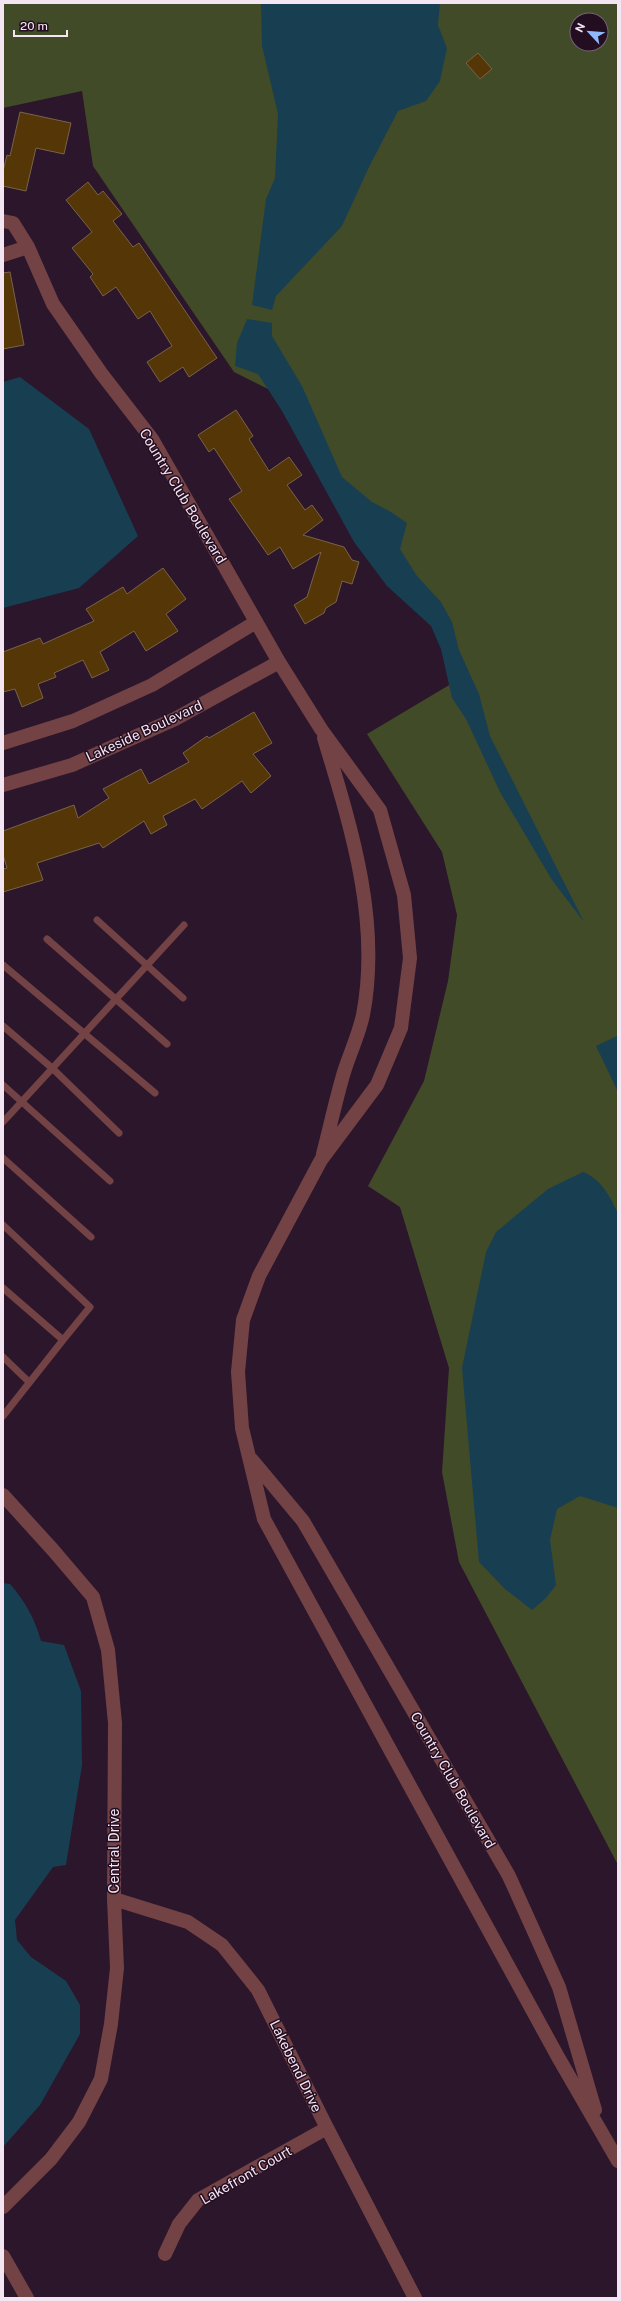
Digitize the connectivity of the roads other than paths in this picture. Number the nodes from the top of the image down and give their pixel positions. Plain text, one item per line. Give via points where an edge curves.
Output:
1 (3, 221) edge
2 (28, 247) junction
3 (3, 255) edge
4 (256, 622) junction
5 (279, 662) junction
6 (321, 728) junction
7 (3, 743) edge
8 (3, 785) edge
9 (97, 920) dead end
10 (184, 925) dead end
11 (47, 939) dead end
12 (148, 964) junction
13 (3, 965) edge
14 (116, 998) junction
15 (182, 998) dead end
16 (3, 1026) edge
17 (85, 1032) junction
18 (167, 1044) dead end
19 (52, 1068) junction
20 (3, 1085) edge
21 (155, 1093) dead end
22 (22, 1101) junction
23 (3, 1122) edge
24 (119, 1133) dead end
25 (3, 1158) edge
26 (321, 1160) junction
27 (110, 1181) dead end
28 (3, 1225) edge
29 (91, 1237) dead end
30 (3, 1288) edge
31 (63, 1340) junction
32 (3, 1357) edge
33 (29, 1382) junction
34 (3, 1416) edge
35 (251, 1458) junction
36 (3, 1495) edge
37 (114, 1899) junction
38 (326, 2128) junction
39 (601, 2129) junction
40 (618, 2161) edge
41 (3, 2207) edge
42 (165, 2254) dead end
43 (3, 2256) edge
44 (27, 2298) edge
45 (415, 2298) edge

1 - 2 street, Country Club Boulevard via 13,223
2 - 3 street
2 - 4 street, Country Club Boulevard via 53,304 152,439
4 - 5 street, Country Club Boulevard
4 - 7 street via 152,685 73,721
5 - 6 street, Country Club Boulevard
5 - 8 street, Lakeside Boulevard via 175,719 72,765
6 - 26 street, Country Club Boulevard via 347,814 364,894 369,954 363,1015 344,1072
6 - 26 street, Country Club Boulevard via 380,810 404,895 410,958 401,1028 377,1085
9 - 12 lane
10 - 12 lane
11 - 14 lane
12 - 14 lane
12 - 15 lane
13 - 17 lane
14 - 17 lane
14 - 18 lane
16 - 19 lane
17 - 19 lane
17 - 21 lane
19 - 22 lane
19 - 24 lane
20 - 22 lane
22 - 23 lane
22 - 27 lane
25 - 29 lane
26 - 35 street, Country Club Boulevard via 259,1276 244,1320 238,1372 242,1428
28 - 31 lane via 90,1307
30 - 31 lane
31 - 33 lane
32 - 33 lane
33 - 34 lane
35 - 39 street, Country Club Boulevard via 264,1519 558,2057
35 - 39 street, Country Club Boulevard via 303,1521 509,1876 559,1987
36 - 37 street, Central Drive via 93,1597 106,1643 115,1723
37 - 38 street, Lakebend Drive via 188,1922 222,1945 258,1990
37 - 41 street, Central Drive via 117,1968 111,2024 101,2079 79,2122 51,2159
38 - 42 street, Lakefront Court via 198,2200 179,2224
38 - 45 street, Lakebend Drive
39 - 40 street, Country Club Boulevard
43 - 44 street

